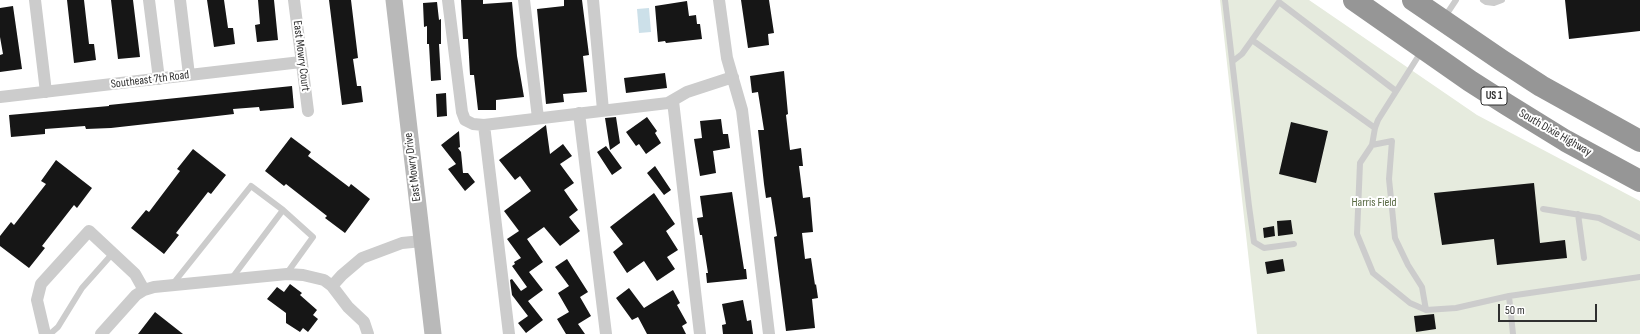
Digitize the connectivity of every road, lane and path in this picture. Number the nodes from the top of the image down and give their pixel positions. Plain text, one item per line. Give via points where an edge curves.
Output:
1 (35, 0) edge
2 (149, 0) edge
3 (180, 0) edge
4 (294, 0) edge
5 (394, 0) edge
6 (448, 0) edge
7 (524, 0) edge
8 (593, 0) edge
9 (719, 0) edge
10 (1225, 0) edge
11 (1354, 0) edge
12 (1413, 0) edge
13 (1456, 0) edge
14 (1483, 0) edge
15 (1502, 0) edge
16 (1442, 21) junction
17 (1252, 40) junction
18 (1423, 49) junction
19 (1233, 60) junction
20 (301, 62) junction
21 (189, 76) junction
22 (733, 77) junction
23 (160, 79) junction
24 (46, 92) junction
25 (1396, 92) junction
26 (0, 97) edge
27 (673, 101) junction
28 (603, 110) junction
29 (308, 111) dead end
30 (579, 113) junction
31 (538, 118) junction
32 (484, 125) junction
33 (1375, 128) junction
34 (1640, 141) edge
35 (1372, 145) junction
36 (1640, 181) edge
37 (1543, 209) dead end
38 (283, 210) junction
39 (1578, 214) junction
40 (1640, 238) edge
41 (422, 241) junction
42 (1294, 244) dead end
43 (113, 253) junction
44 (1584, 258) dead end
45 (287, 274) junction
46 (1640, 277) edge
47 (231, 279) junction
48 (172, 285) junction
49 (332, 286) junction
50 (144, 290) junction
51 (1509, 296) junction
52 (1426, 310) junction
53 (45, 334) edge
54 (50, 334) edge
55 (101, 334) edge
56 (368, 334) edge
57 (433, 334) edge
58 (509, 334) edge
59 (606, 334) edge
60 (700, 334) edge
61 (769, 334) edge
62 (1513, 334) edge

1 - 24 street
2 - 23 street
3 - 21 street
4 - 20 street, East Mowry Court
5 - 41 street, East Mowry Drive
6 - 32 street via 462,112 469,122
7 - 31 street
8 - 28 street
9 - 22 street via 724,42
10 - 19 lane
11 - 18 highway, South Dixie Highway / US 1
12 - 16 highway
13 - 16 lane
14 - 15 lane via 1494,3
16 - 18 highway
16 - 34 highway via 1541,86
17 - 19 lane via 1242,54
17 - 25 lane via 1279,2
17 - 33 lane
18 - 25 lane
18 - 36 highway, South Dixie Highway / US 1 via 1536,123
19 - 42 lane via 1254,242 1264,248
20 - 21 street, Southeast 7th Road
20 - 29 street, East Mowry Court
21 - 23 street, Southeast 7th Road
22 - 27 street via 687,92
22 - 61 street via 742,110
23 - 24 street, Southeast 7th Road
24 - 26 street, Southeast 7th Road
25 - 33 lane
27 - 28 street
27 - 60 street
28 - 30 street
30 - 31 street
30 - 59 street
31 - 32 street
32 - 58 street
33 - 35 lane
35 - 52 lane via 1392,141 1389,179 1395,238 1422,287
35 - 52 lane via 1360,163 1358,234 1373,273 1410,303
37 - 39 lane
38 - 45 lane via 313,237
38 - 47 lane
38 - 48 lane via 251,186
39 - 40 lane via 1599,218
39 - 44 lane
41 - 49 street via 402,244 362,258
41 - 57 street, East Mowry Drive
43 - 50 street via 135,274
43 - 53 street via 89,231 40,284 37,300
43 - 54 lane via 82,288
45 - 47 street
45 - 49 street via 324,280
46 - 51 lane
47 - 48 street
48 - 50 street
49 - 56 street via 364,322
50 - 55 street via 136,295
51 - 52 lane via 1456,308
51 - 62 lane

